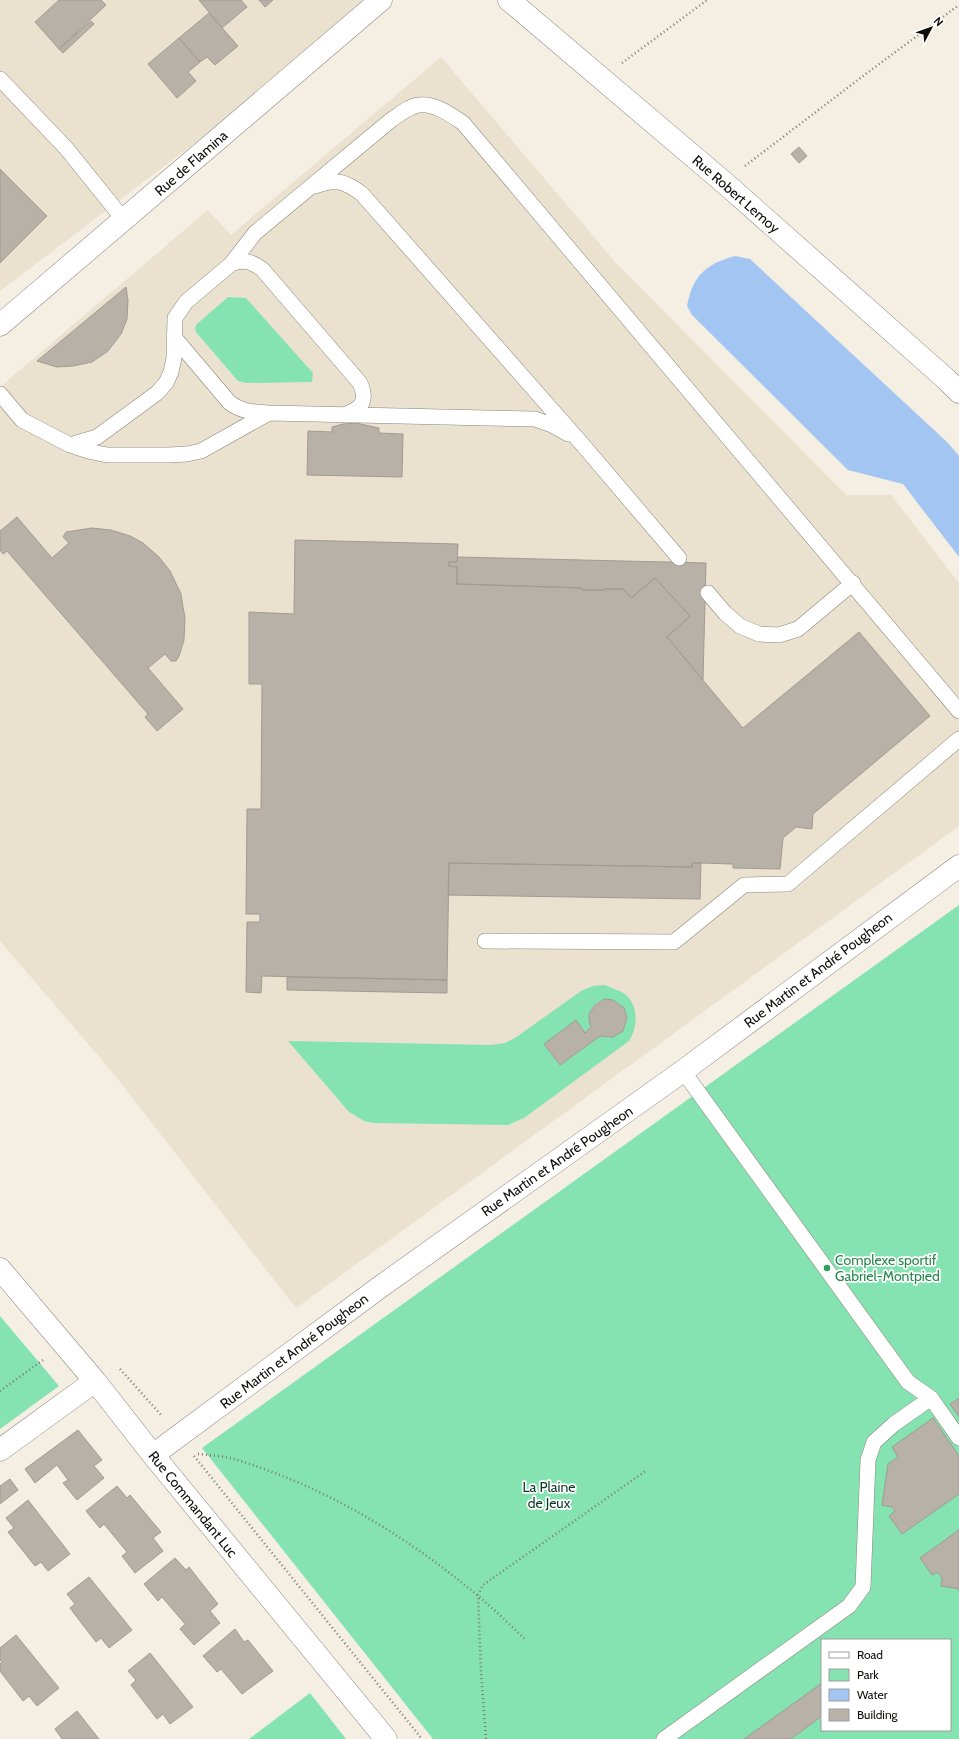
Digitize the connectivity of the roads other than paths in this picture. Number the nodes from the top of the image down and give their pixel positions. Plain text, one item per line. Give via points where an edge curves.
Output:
1 (381, 0) edge
2 (510, 0) edge
3 (0, 79) edge
4 (310, 188) junction
5 (124, 220) junction
6 (231, 264) junction
7 (0, 325) edge
8 (174, 337) junction
9 (959, 392) edge
10 (0, 394) edge
11 (269, 413) junction
12 (343, 415) junction
13 (582, 444) junction
14 (70, 445) junction
15 (679, 558) dead end
16 (853, 583) junction
17 (708, 593) dead end
18 (959, 711) edge
19 (959, 739) edge
20 (959, 866) edge
21 (485, 941) dead end
22 (683, 1071) junction
23 (0, 1269) edge
24 (95, 1381) junction
25 (931, 1398) junction
26 (959, 1438) edge
27 (0, 1450) edge
28 (153, 1455) junction
29 (386, 1739) edge
30 (664, 1739) edge

1 - 5 street, Rue de Flamina
2 - 9 street, Rue Robert Lemoy via 726,185
3 - 5 lane via 66,148
4 - 6 lane via 255,233
4 - 13 lane via 338,181 362,194
4 - 16 lane via 406,110 420,105 435,107 463,123
5 - 7 street, Rue de Flamina
6 - 8 lane via 186,302 175,318
6 - 12 lane via 247,261 262,269 360,383 364,399 360,407
8 - 11 lane via 229,402 237,408
8 - 14 lane via 174,358 166,383 97,437
10 - 14 lane via 22,420
11 - 12 lane
11 - 14 lane via 201,451 187,454 107,455
12 - 13 lane via 535,419 552,425
13 - 15 lane
16 - 17 lane via 798,629 779,635 759,634 740,626
16 - 18 lane
19 - 21 lane via 788,884 744,885 674,942
20 - 22 street, Rue Martin et André Pougheon
22 - 25 lane via 908,1382
22 - 28 street, Rue Martin et André Pougheon via 380,1287
23 - 24 street, Rue Commandant Luc
24 - 27 street
24 - 28 street, Rue Commandant Luc
25 - 26 lane
25 - 30 lane via 894,1424 874,1442 868,1460 863,1587 850,1606
28 - 29 street, Rue Commandant Luc

